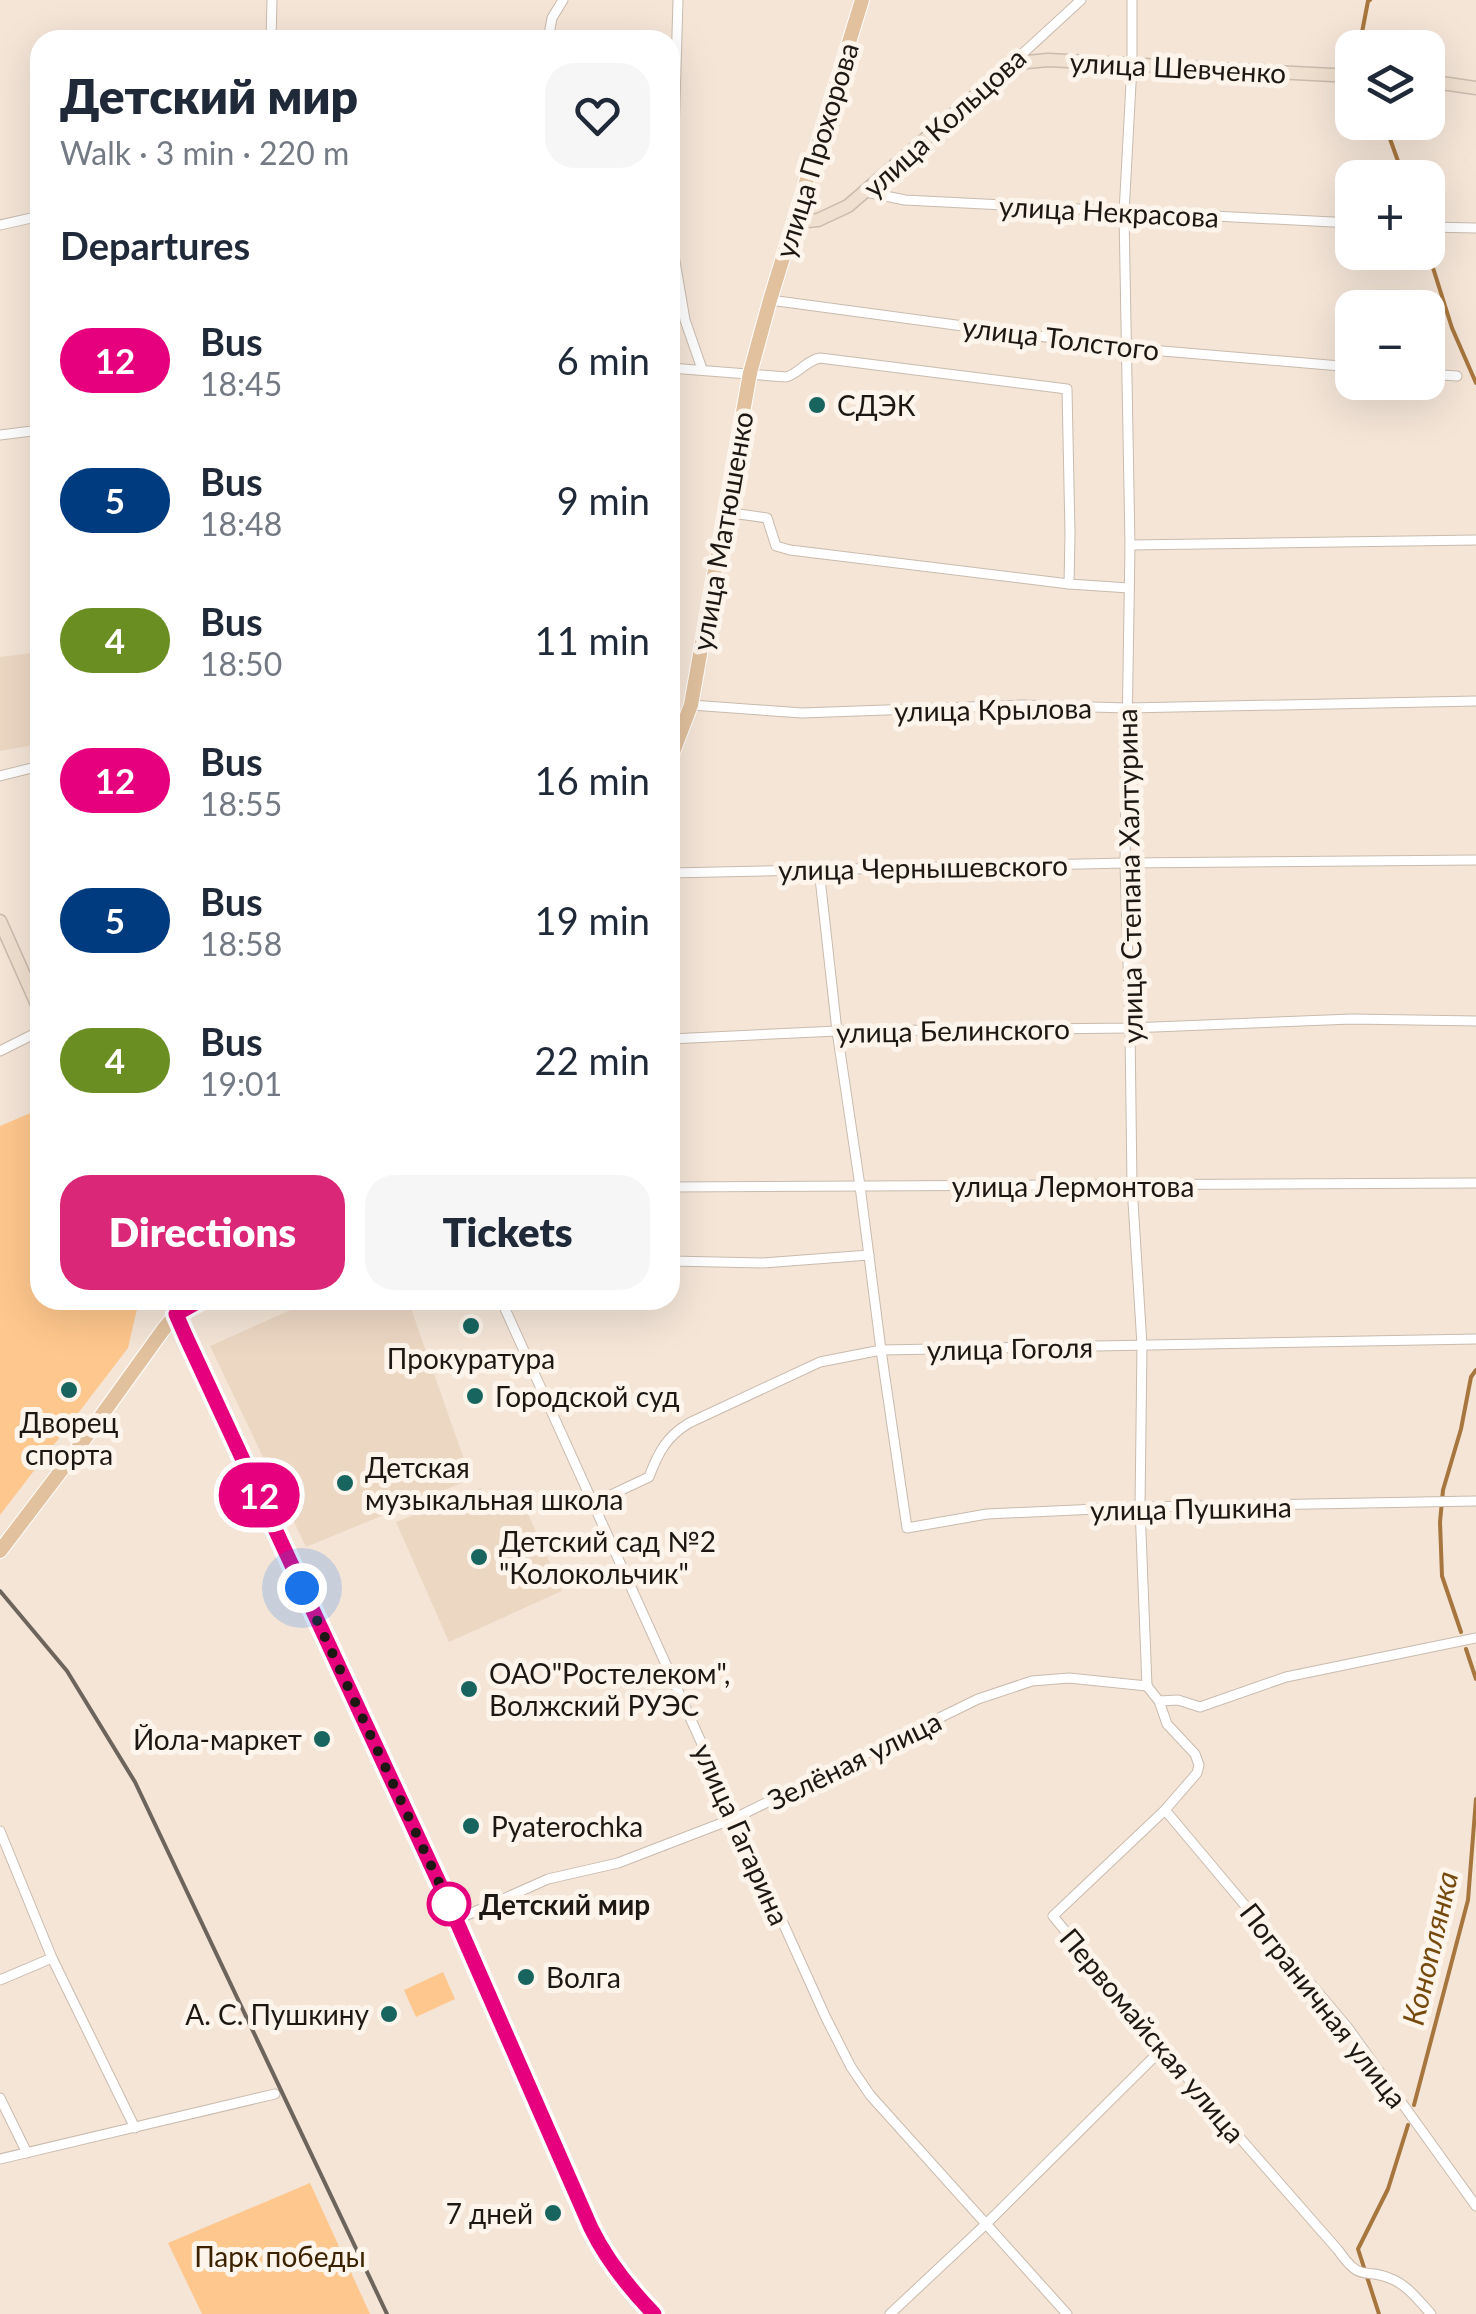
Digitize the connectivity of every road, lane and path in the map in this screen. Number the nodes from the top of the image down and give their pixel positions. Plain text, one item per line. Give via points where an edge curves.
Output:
1 (272, 0) edge
2 (564, 0) edge
3 (678, 0) edge
4 (862, 0) edge
5 (1081, 0) edge
6 (1132, 0) edge
7 (271, 30) edge
8 (548, 30) edge
9 (677, 30) edge
10 (1132, 65) junction
11 (1005, 70) junction
12 (1335, 75) edge
13 (1445, 83) edge
14 (1476, 88) edge
15 (866, 192) junction
16 (1124, 213) junction
17 (30, 218) edge
18 (795, 222) junction
19 (1335, 223) edge
20 (0, 225) edge
21 (1445, 227) edge
22 (1476, 228) edge
23 (680, 291) edge
24 (770, 300) junction
25 (1127, 348) junction
26 (1335, 366) edge
27 (680, 368) edge
28 (702, 369) junction
29 (750, 373) junction
30 (1445, 375) edge
31 (1457, 376) dead end
32 (30, 431) edge
33 (0, 434) edge
34 (725, 512) junction
35 (1476, 540) edge
36 (1130, 545) junction
37 (1069, 584) junction
38 (1129, 588) junction
39 (1476, 701) edge
40 (691, 705) junction
41 (1128, 708) junction
42 (680, 734) edge
43 (30, 768) edge
44 (0, 776) edge
45 (1476, 860) edge
46 (1125, 863) junction
47 (819, 869) junction
48 (680, 873) edge
49 (0, 922) edge
50 (30, 989) edge
51 (1476, 1021) edge
52 (1130, 1028) junction
53 (836, 1032) junction
54 (30, 1036) edge
55 (680, 1038) edge
56 (0, 1051) edge
57 (1476, 1183) edge
58 (860, 1186) junction
59 (1132, 1186) junction
60 (680, 1187) edge
61 (869, 1255) junction
62 (680, 1261) edge
63 (170, 1310) edge
64 (173, 1310) edge
65 (505, 1310) edge
66 (1476, 1340) edge
67 (1142, 1346) junction
68 (881, 1350) junction
69 (1470, 1502) edge
70 (594, 1503) junction
71 (1140, 1507) junction
72 (0, 1551) edge
73 (1476, 1638) edge
74 (1147, 1686) junction
75 (1159, 1701) junction
76 (1165, 1810) junction
77 (735, 1818) junction
78 (0, 1833) edge
79 (456, 1920) junction
80 (52, 1958) junction
81 (0, 1980) edge
82 (1162, 2049) junction
83 (274, 2094) dead end
84 (0, 2098) edge
85 (135, 2128) junction
86 (27, 2153) junction
87 (0, 2159) edge
88 (1476, 2206) edge
89 (986, 2224) junction
90 (654, 2314) edge
91 (890, 2314) edge
92 (1068, 2314) edge
93 (1430, 2314) edge

1 - 7 street
2 - 8 street
3 - 9 street
4 - 18 main road, улица Прохорова
5 - 11 street, улица Кольцова
6 - 10 street, улица Степана Халтурина
10 - 11 main road, улица Шевченко via 1048,60
10 - 12 main road, улица Шевченко
10 - 16 street, улица Степана Халтурина
11 - 15 main road, улица Кольцова
13 - 14 main road
15 - 16 street, улица Некрасова
15 - 18 main road, улица Кольцова via 832,215
16 - 19 street, улица Некрасова
16 - 25 street, улица Степана Халтурина
17 - 20 street
18 - 24 main road, улица Прохорова
21 - 22 street
23 - 28 street
24 - 25 street, улица Толстого
24 - 29 main road, улица Матюшенко
25 - 26 street, улица Толстого
25 - 36 street, улица Степана Халтурина
27 - 28 street
28 - 29 street
29 - 34 main road, улица Матюшенко
29 - 37 street via 786,377 820,358 1067,389
30 - 31 street
32 - 33 street
34 - 37 street via 766,518 776,546 790,550
34 - 40 main road, улица Матюшенко
35 - 36 street
36 - 38 street, улица Степана Халтурина
37 - 38 street
38 - 41 street, улица Степана Халтурина
39 - 41 street, улица Крылова
40 - 41 street, улица Крылова via 802,713
40 - 42 main road, улица Матюшенко
41 - 46 street, улица Степана Халтурина
43 - 44 street
45 - 46 street, улица Чернышевского
46 - 47 street, улица Чернышевского
46 - 52 street, улица Степана Халтурина
47 - 48 street, улица Чернышевского
47 - 53 street
49 - 50 main road
51 - 52 street, улица Белинского
52 - 53 street, улица Белинского
52 - 59 street, улица Степана Халтурина
53 - 55 street, улица Белинского
53 - 58 street
54 - 56 street
57 - 59 street, улица Лермонтова
58 - 59 street, улица Лермонтова
58 - 60 street, улица Лермонтова
58 - 61 street
59 - 67 street, улица Степана Халтурина
61 - 62 street
61 - 68 street
63 - 72 main road
64 - 79 main road
65 - 70 street, улица Гагарина
66 - 67 street, улица Гоголя
67 - 68 street, улица Гоголя
67 - 71 street, улица Степана Халтурина
68 - 70 street, улица Гоголя via 820,1362 689,1423 662,1446 649,1477
68 - 71 street, улица Пушкина via 907,1528 987,1514
69 - 71 street, улица Пушкина
70 - 77 street, улица Гагарина
71 - 74 street, улица Степана Халтурина
73 - 75 street via 1286,1677 1200,1707
74 - 75 street, Первомайская улица
74 - 77 street, Зелёная улица via 1032,1680 978,1699
75 - 76 street, Первомайская улица via 1167,1724 1199,1765
76 - 82 street, Первомайская улица via 1054,1916
76 - 88 street, Пограничная улица via 1348,2028
77 - 79 street, Зелёная улица via 618,1863 548,1880
77 - 89 street, улица Гагарина via 851,2067
78 - 80 street
79 - 90 main road via 596,2239
80 - 81 street
80 - 85 street
82 - 89 street
82 - 93 street, Первомайская улица via 1350,2268 1397,2281
83 - 85 street
84 - 86 street
85 - 86 street
86 - 87 street
89 - 91 street
89 - 92 street, улица Гагарина

